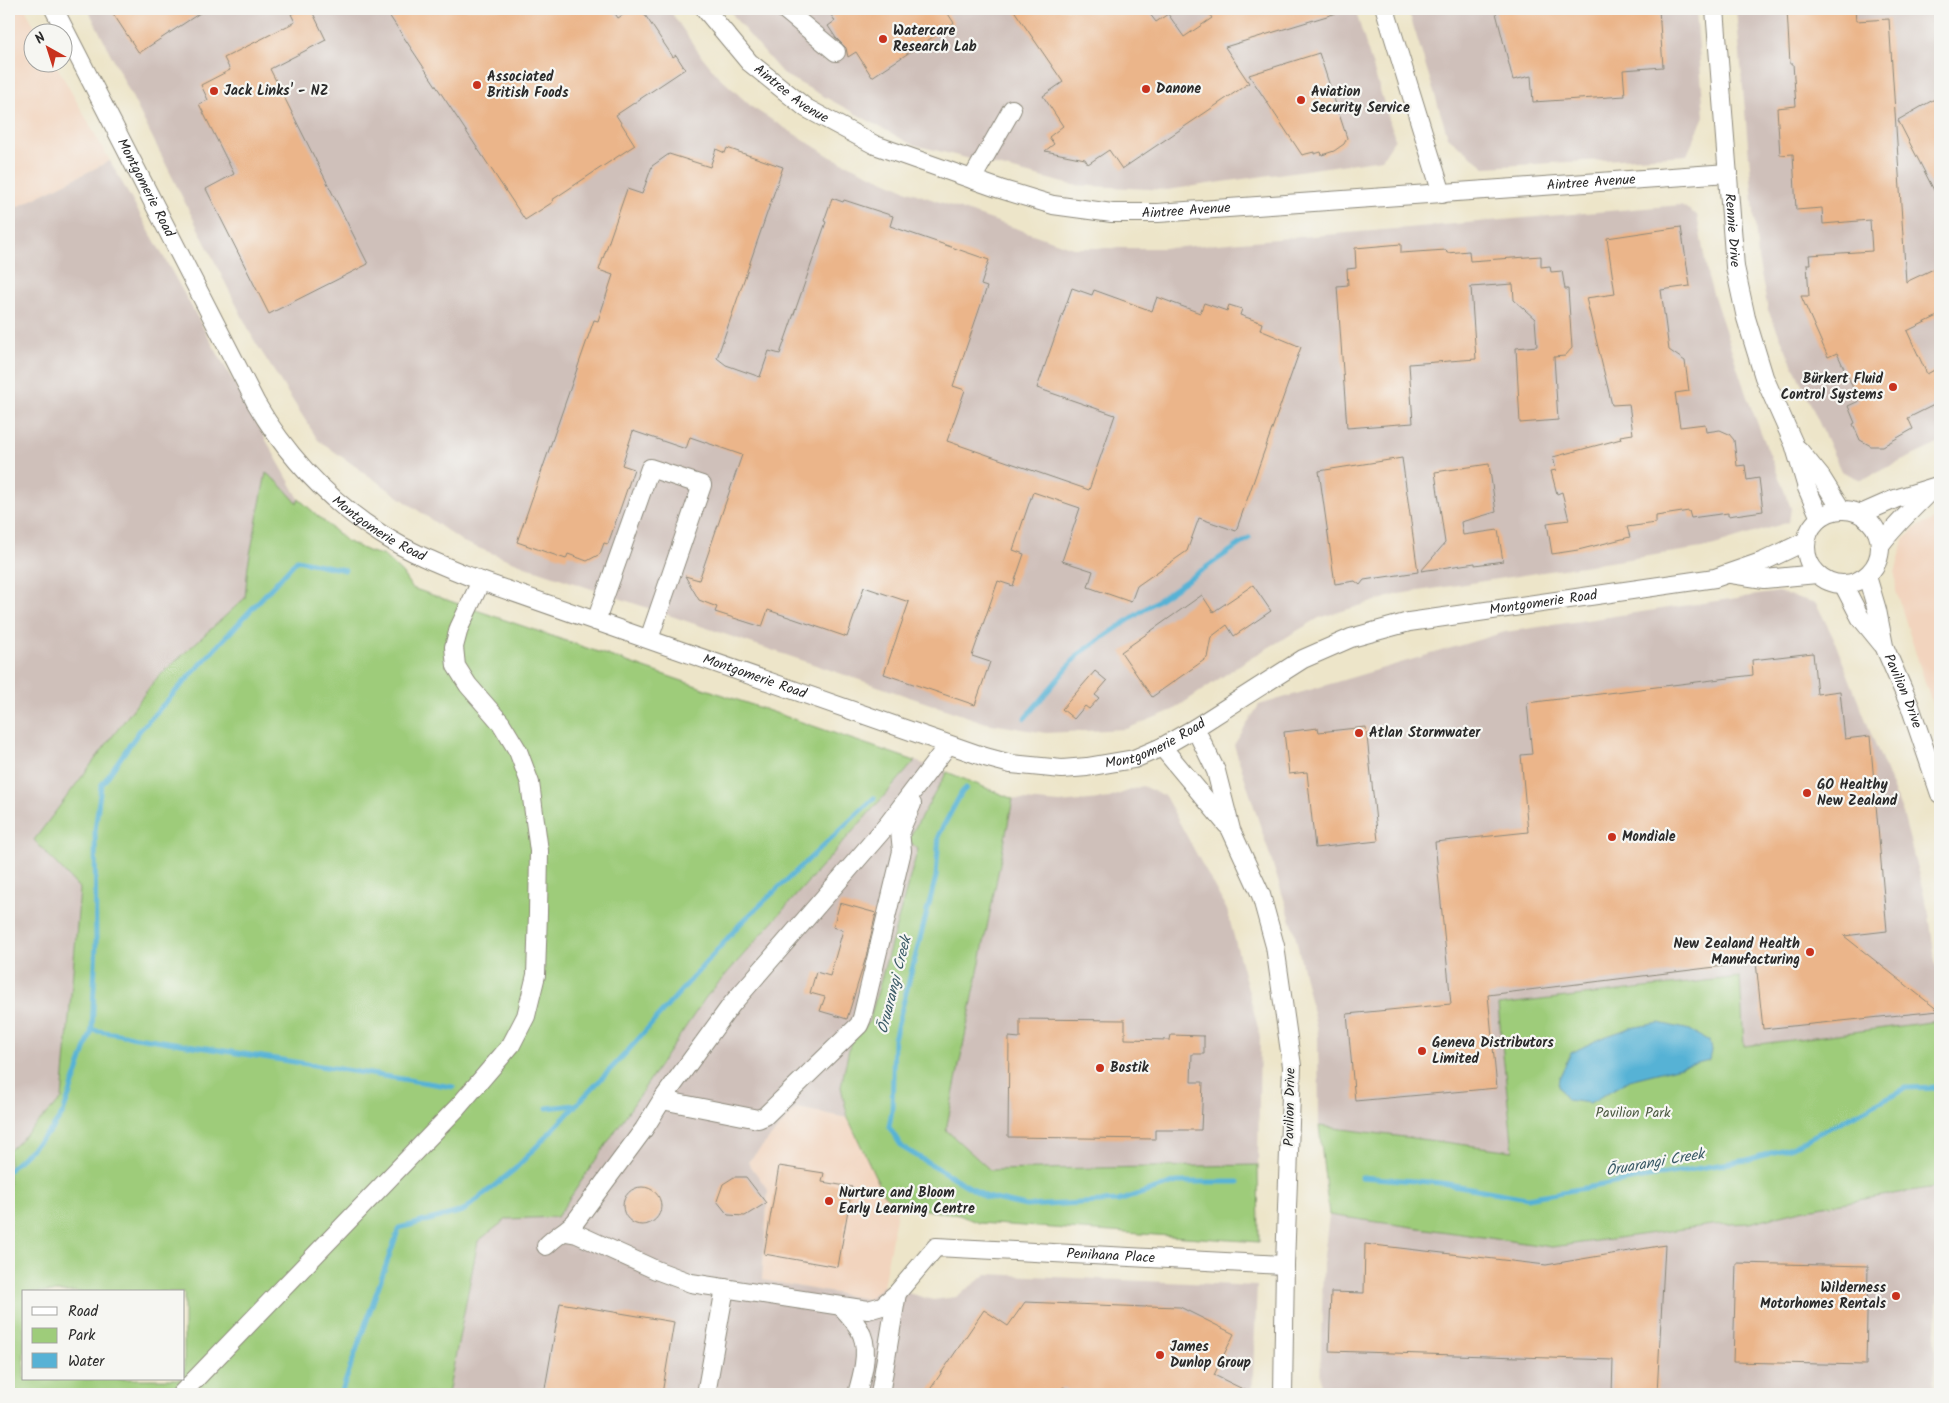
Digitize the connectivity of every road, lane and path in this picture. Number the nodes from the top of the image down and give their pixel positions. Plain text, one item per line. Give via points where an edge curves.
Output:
1 (54, 9) edge
2 (706, 9) edge
3 (784, 9) edge
4 (1385, 9) edge
5 (1715, 9) edge
6 (836, 52) dead end
7 (1012, 109) dead end
8 (1728, 173) junction
9 (972, 179) junction
10 (1442, 194) junction
11 (1794, 444) junction
12 (1936, 486) edge
13 (1841, 509) junction
14 (1860, 514) junction
15 (1820, 518) junction
16 (1806, 541) junction
17 (1881, 544) junction
18 (1728, 574) junction
19 (1817, 574) junction
20 (1867, 576) junction
21 (480, 580) junction
22 (1842, 584) junction
23 (596, 621) junction
24 (649, 639) junction
25 (1884, 646) junction
26 (1195, 728) junction
27 (948, 745) junction
28 (1162, 746) junction
29 (923, 779) junction
30 (1940, 794) edge
31 (1232, 830) junction
32 (662, 1100) junction
33 (566, 1232) junction
34 (546, 1246) dead end
35 (1285, 1265) junction
36 (725, 1288) junction
37 (897, 1293) junction
38 (841, 1306) junction
39 (181, 1394) edge
40 (706, 1394) edge
41 (857, 1394) edge
42 (880, 1394) edge
43 (1283, 1394) edge

1 - 21 street, Montgomerie Road via 232,359 286,449 337,502 381,534 430,560
2 - 9 street, Aintree Avenue via 749,62 806,108 875,145
3 - 6 street
4 - 10 street
5 - 8 street, Rennie Drive
7 - 9 street
8 - 10 street, Aintree Avenue
8 - 11 street, Rennie Drive via 1735,267 1746,318 1764,377
9 - 10 street, Aintree Avenue via 1053,205 1112,213 1158,213
11 - 13 street, Rennie Drive via 1821,477
11 - 15 street, Rennie Drive
12 - 14 street
12 - 17 street via 1893,527
13 - 14 street
13 - 15 street
14 - 17 street via 1878,532
15 - 16 street
16 - 18 street, Montgomerie Road
16 - 19 street via 1808,558
17 - 20 street via 1880,556
18 - 19 street, Montgomerie Road via 1764,579
18 - 26 street, Montgomerie Road via 1383,628 1303,658
19 - 22 street via 1828,582
20 - 22 street
20 - 25 street, Pavilion Drive
21 - 23 street, Montgomerie Road
21 - 39 street via 459,628 454,647 456,666 501,723 518,751 530,783 539,851 538,913 536,974 526,1016 511,1045 457,1108
22 - 25 street, Pavilion Drive via 1860,617
23 - 24 street, Montgomerie Road
23 - 24 street via 650,468 702,485
24 - 27 street, Montgomerie Road
25 - 30 street, Pavilion Drive via 1910,706
26 - 28 street, Montgomerie Road
26 - 31 street, Pavilion Drive via 1216,771
27 - 28 street, Montgomerie Road via 1011,764 1062,769 1134,759
27 - 29 street
28 - 31 street, Pavilion Drive
29 - 32 street via 732,1004
29 - 32 street via 900,831 902,851 859,1025 765,1116 758,1119
31 - 35 street, Pavilion Drive via 1261,895 1275,946 1292,1066
32 - 33 street
33 - 34 street
33 - 36 street via 691,1283
35 - 37 street, Penihana Place via 936,1247
35 - 43 street, Pavilion Drive
36 - 38 street
36 - 40 street
37 - 38 street via 882,1306 868,1310
37 - 42 street
38 - 41 street via 863,1336 865,1351

